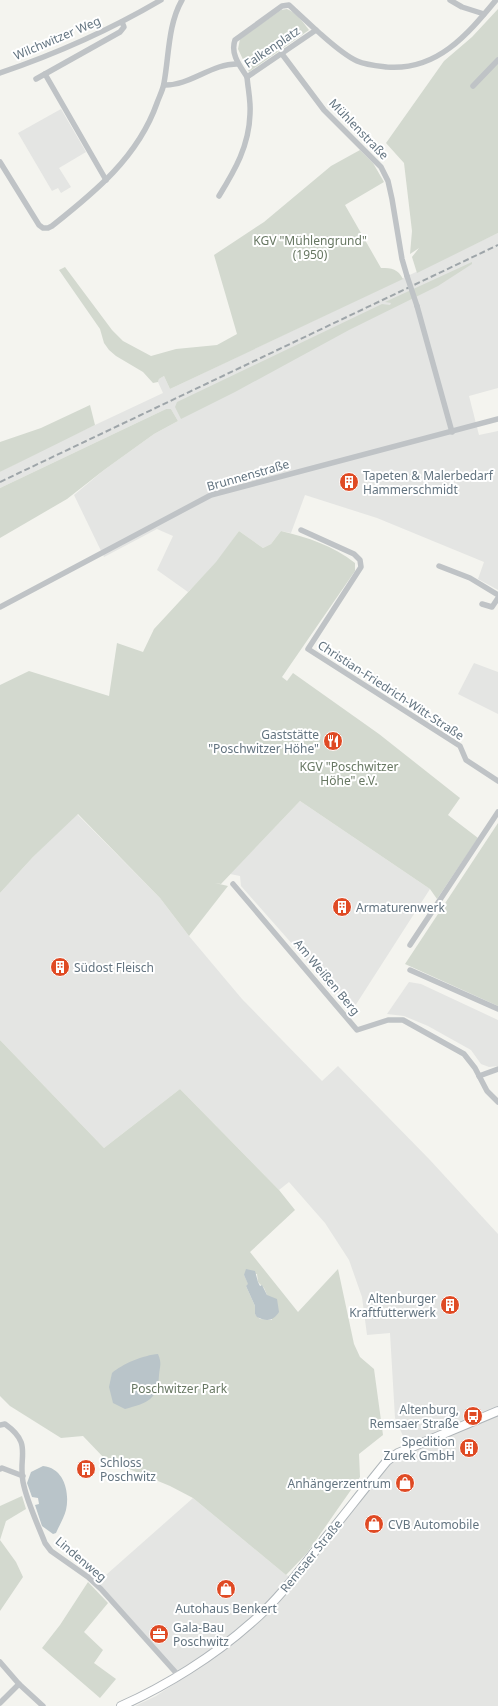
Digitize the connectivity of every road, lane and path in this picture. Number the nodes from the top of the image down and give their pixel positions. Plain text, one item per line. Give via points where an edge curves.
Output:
1 (161, 0) edge
2 (182, 0) edge
3 (450, 0) edge
4 (496, 0) edge
5 (484, 14) junction
6 (122, 22) junction
7 (316, 30) junction
8 (282, 54) junction
9 (498, 60) edge
10 (238, 64) junction
11 (0, 73) edge
12 (45, 74) junction
13 (247, 78) junction
14 (36, 79) dead end
15 (164, 85) junction
16 (473, 86) dead end
17 (0, 162) edge
18 (106, 180) junction
19 (218, 196) dead end
20 (498, 419) edge
21 (452, 432) junction
22 (301, 530) dead end
23 (440, 566) dead end
24 (498, 596) edge
25 (482, 604) dead end
26 (0, 607) edge
27 (498, 781) edge
28 (498, 812) edge
29 (233, 884) dead end
30 (410, 945) dead end
31 (410, 970) dead end
32 (498, 1009) edge
33 (498, 1069) edge
34 (479, 1076) junction
35 (498, 1102) edge
36 (498, 1411) edge
37 (0, 1425) edge
38 (0, 1469) edge
39 (23, 1476) junction
40 (0, 1662) edge
41 (178, 1675) junction
42 (19, 1684) junction
43 (0, 1703) edge
44 (43, 1706) edge
45 (121, 1706) edge

1 - 6 street, Wilchwitzer Weg
2 - 15 street via 172,28
3 - 5 street
4 - 5 street
5 - 7 street via 444,53 415,66 396,68 358,61 336,48
6 - 11 street, Wilchwitzer Weg via 46,57
6 - 12 street, Wilchwitzer Weg via 124,27 120,32
7 - 8 street, Falkenplatz
7 - 10 street, Falkenplatz via 294,8 289,5 282,6 235,40 233,45
8 - 13 street, Falkenplatz
8 - 21 street, Mühlenstraße, bridge via 324,110 381,168 388,181 402,259
9 - 16 street
10 - 13 street, Falkenplatz
10 - 15 street via 226,65 174,85
12 - 14 street, Wilchwitzer Weg
12 - 18 street
13 - 19 street via 250,114 244,151
15 - 18 street via 151,120 137,145
17 - 18 street via 43,228 52,226
20 - 21 street, Brunnenstraße
21 - 26 street, Brunnenstraße via 211,495
22 - 27 street, Christian-Friedrich-Witt-Straße via 354,554 360,560 361,567 308,649 460,746 466,760
23 - 24 street via 470,578
24 - 25 street via 492,607
28 - 30 street
29 - 34 street, Am Weißen Berg via 357,1030 388,1020 403,1020 464,1054
31 - 32 street
33 - 34 street
34 - 35 street, Am Weißen Berg via 487,1091
36 - 41 street, Remsaer Straße via 398,1453 387,1461 275,1600 223,1646
37 - 39 street, Lindenweg via 5,1424 15,1431 23,1446
38 - 39 street
39 - 41 street, Lindenweg via 38,1524 51,1551 101,1589
40 - 42 street
41 - 45 street, Remsaer Straße
42 - 43 street
42 - 44 street

